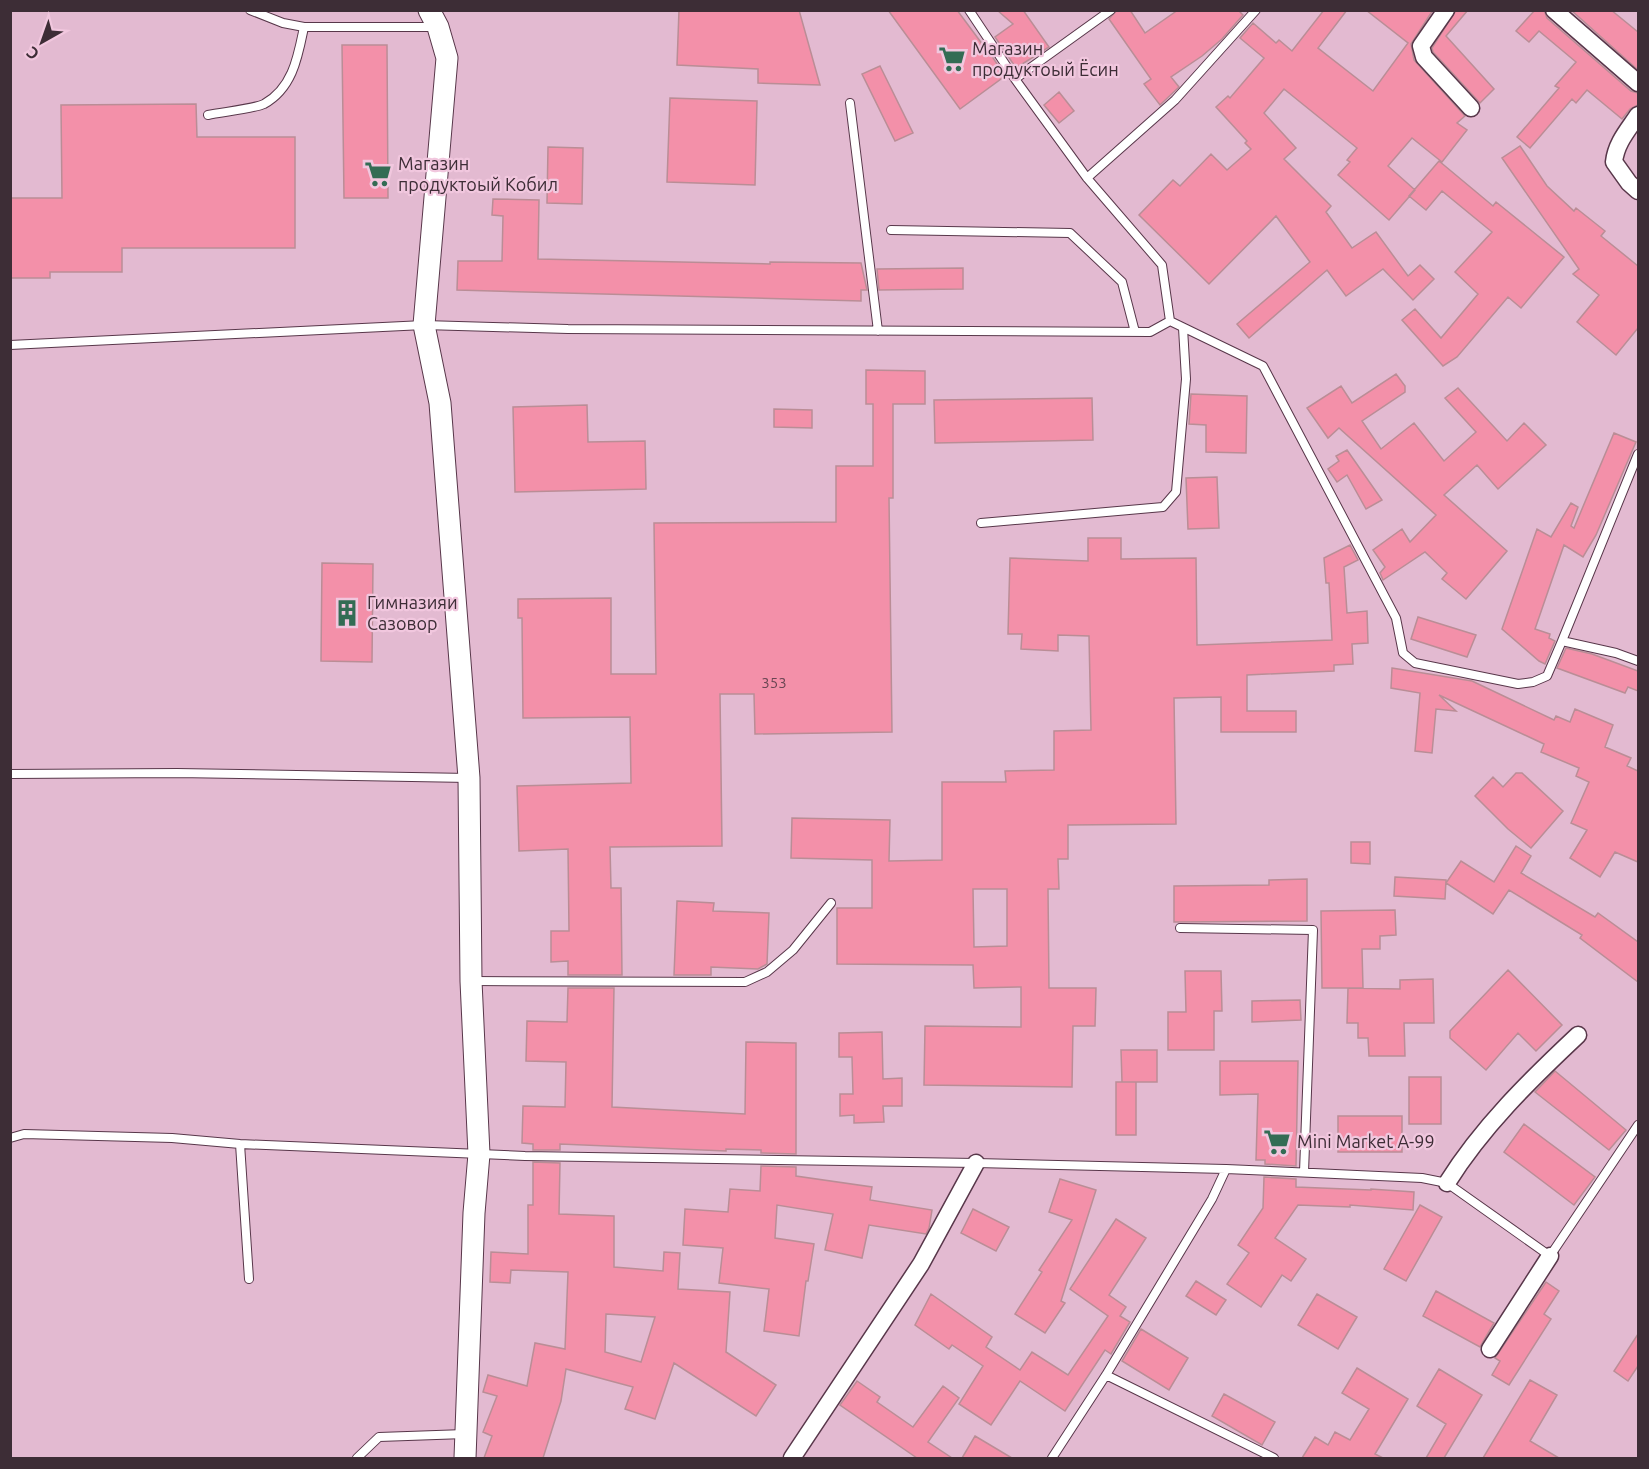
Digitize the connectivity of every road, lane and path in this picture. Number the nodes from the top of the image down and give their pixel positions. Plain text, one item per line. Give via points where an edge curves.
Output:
1 (250, 10) edge
2 (969, 10) edge
3 (1111, 10) edge
4 (1256, 10) edge
5 (1446, 10) edge
6 (1554, 10) edge
7 (434, 19) edge
8 (304, 27) junction
9 (1015, 80) junction
10 (1638, 83) edge
11 (850, 103) dead end
12 (1471, 108) dead end
13 (1638, 114) edge
14 (208, 115) dead end
15 (1087, 178) junction
16 (1638, 191) edge
17 (891, 230) dead end
18 (1170, 321) junction
19 (424, 325) junction
20 (1183, 328) junction
21 (878, 331) junction
22 (1136, 332) junction
23 (10, 345) edge
24 (1638, 454) edge
25 (981, 523) dead end
26 (1562, 642) junction
27 (1638, 661) edge
28 (10, 774) edge
29 (469, 778) junction
30 (831, 903) dead end
31 (1180, 928) dead end
32 (471, 981) junction
33 (1578, 1035) dead end
34 (1638, 1125) edge
35 (10, 1138) edge
36 (240, 1144) junction
37 (479, 1154) junction
38 (976, 1163) junction
39 (1226, 1169) junction
40 (1304, 1172) junction
41 (1447, 1184) junction
42 (1550, 1256) junction
43 (249, 1280) dead end
44 (1490, 1348) dead end
45 (1106, 1375) junction
46 (466, 1434) junction
47 (357, 1458) edge
48 (465, 1458) edge
49 (792, 1458) edge
50 (1052, 1458) edge
51 (1274, 1458) edge

1 - 8 lane
2 - 9 lane
3 - 9 lane
4 - 15 lane via 1175,100
5 - 12 street via 1421,46 1424,57
6 - 10 street
7 - 8 lane
7 - 19 street via 447,58
8 - 14 lane via 297,64 284,87 263,104
9 - 15 lane
11 - 21 lane
13 - 16 street via 1615,151 1614,162
15 - 18 lane via 1162,265
17 - 22 lane via 1070,233 1122,282
18 - 20 lane
18 - 22 lane via 1150,332
19 - 21 lane
19 - 23 lane
19 - 29 street via 440,403
20 - 25 lane via 1186,379 1176,492 1163,507
20 - 26 lane via 1263,366 1396,618 1403,653 1415,663 1518,684 1533,682 1547,676
21 - 22 lane
24 - 26 lane
26 - 27 lane via 1616,652
28 - 29 lane
29 - 32 street
30 - 32 lane via 793,950 767,972 745,982
31 - 40 lane via 1313,930
32 - 37 street
33 - 41 street via 1490,1124
34 - 42 lane
35 - 36 lane via 24,1134
36 - 37 lane
36 - 43 lane
37 - 38 lane
37 - 46 street
38 - 39 lane
38 - 49 street via 921,1264
39 - 40 lane
39 - 45 lane via 1212,1199
40 - 41 lane via 1422,1178
41 - 42 lane
42 - 44 street
45 - 50 lane
45 - 51 lane
46 - 47 lane via 379,1437
46 - 48 street

